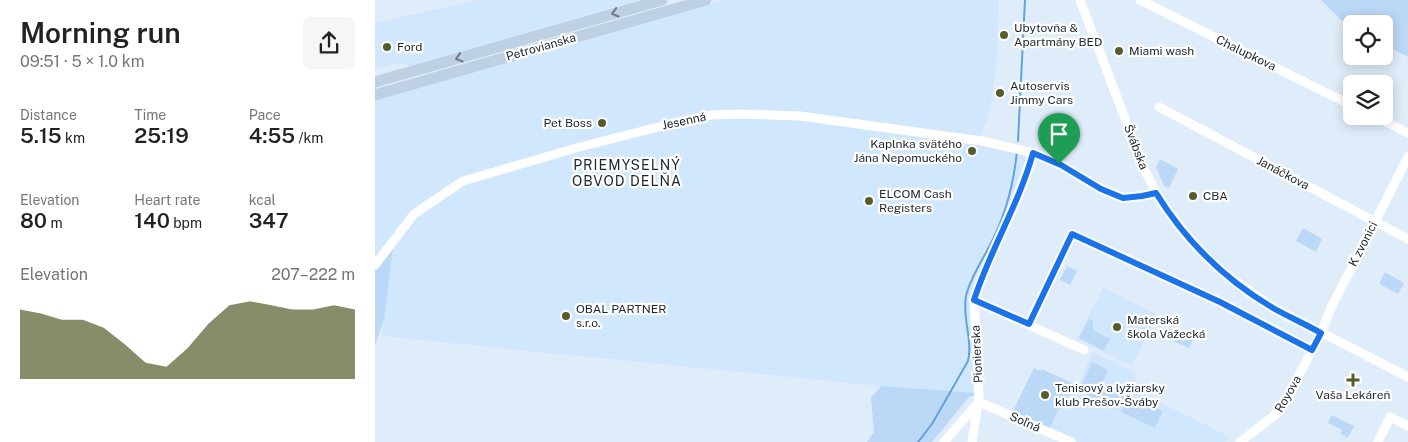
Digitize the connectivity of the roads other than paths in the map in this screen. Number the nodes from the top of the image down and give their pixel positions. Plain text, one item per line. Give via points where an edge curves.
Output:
1 (662, 0) edge
2 (706, 0) edge
3 (1080, 0) edge
4 (1140, 0) edge
5 (375, 82) edge
6 (375, 95) edge
7 (1343, 101) edge
8 (1159, 107) dead end
9 (1392, 125) edge
10 (1408, 133) edge
11 (1033, 153) junction
12 (1408, 157) edge
13 (1156, 193) junction
14 (1375, 222) junction
15 (1408, 239) edge
16 (375, 265) edge
17 (974, 300) junction
18 (1029, 324) junction
19 (1321, 333) junction
20 (1084, 350) dead end
21 (1312, 350) junction
22 (1408, 377) edge
23 (979, 402) junction
24 (1408, 426) edge
25 (944, 442) edge
26 (972, 442) edge
27 (1071, 442) edge
28 (1240, 442) edge
29 (1378, 442) edge

1 -> 5 main road, Petrovianska
2 - 6 main road, Petrovianska
3 - 13 street, Švábska
4 - 7 street, Chalupkova
8 - 14 street, Janáčkova
9 - 10 street
11 - 13 street via 1123,198
11 - 16 street, Jesenná via 947,136 800,116 742,114 695,118 463,180 414,214
11 - 17 street, Pionierska
12 - 14 street, K zvonici
13 - 19 street, Švábska via 1179,227 1219,269 1273,307
14 - 15 street, Janáčkova
14 - 19 street, K zvonici
17 - 18 street
17 - 23 street, Pionierska
18 - 20 street
18 - 21 street via 1072,234 1220,302
19 - 21 street, Royova
19 - 22 street, Švábska
21 - 28 street, Royova via 1280,411
23 - 25 street
23 - 26 street, Pionierska
23 - 27 street, Soľná
24 - 29 street via 1390,417

